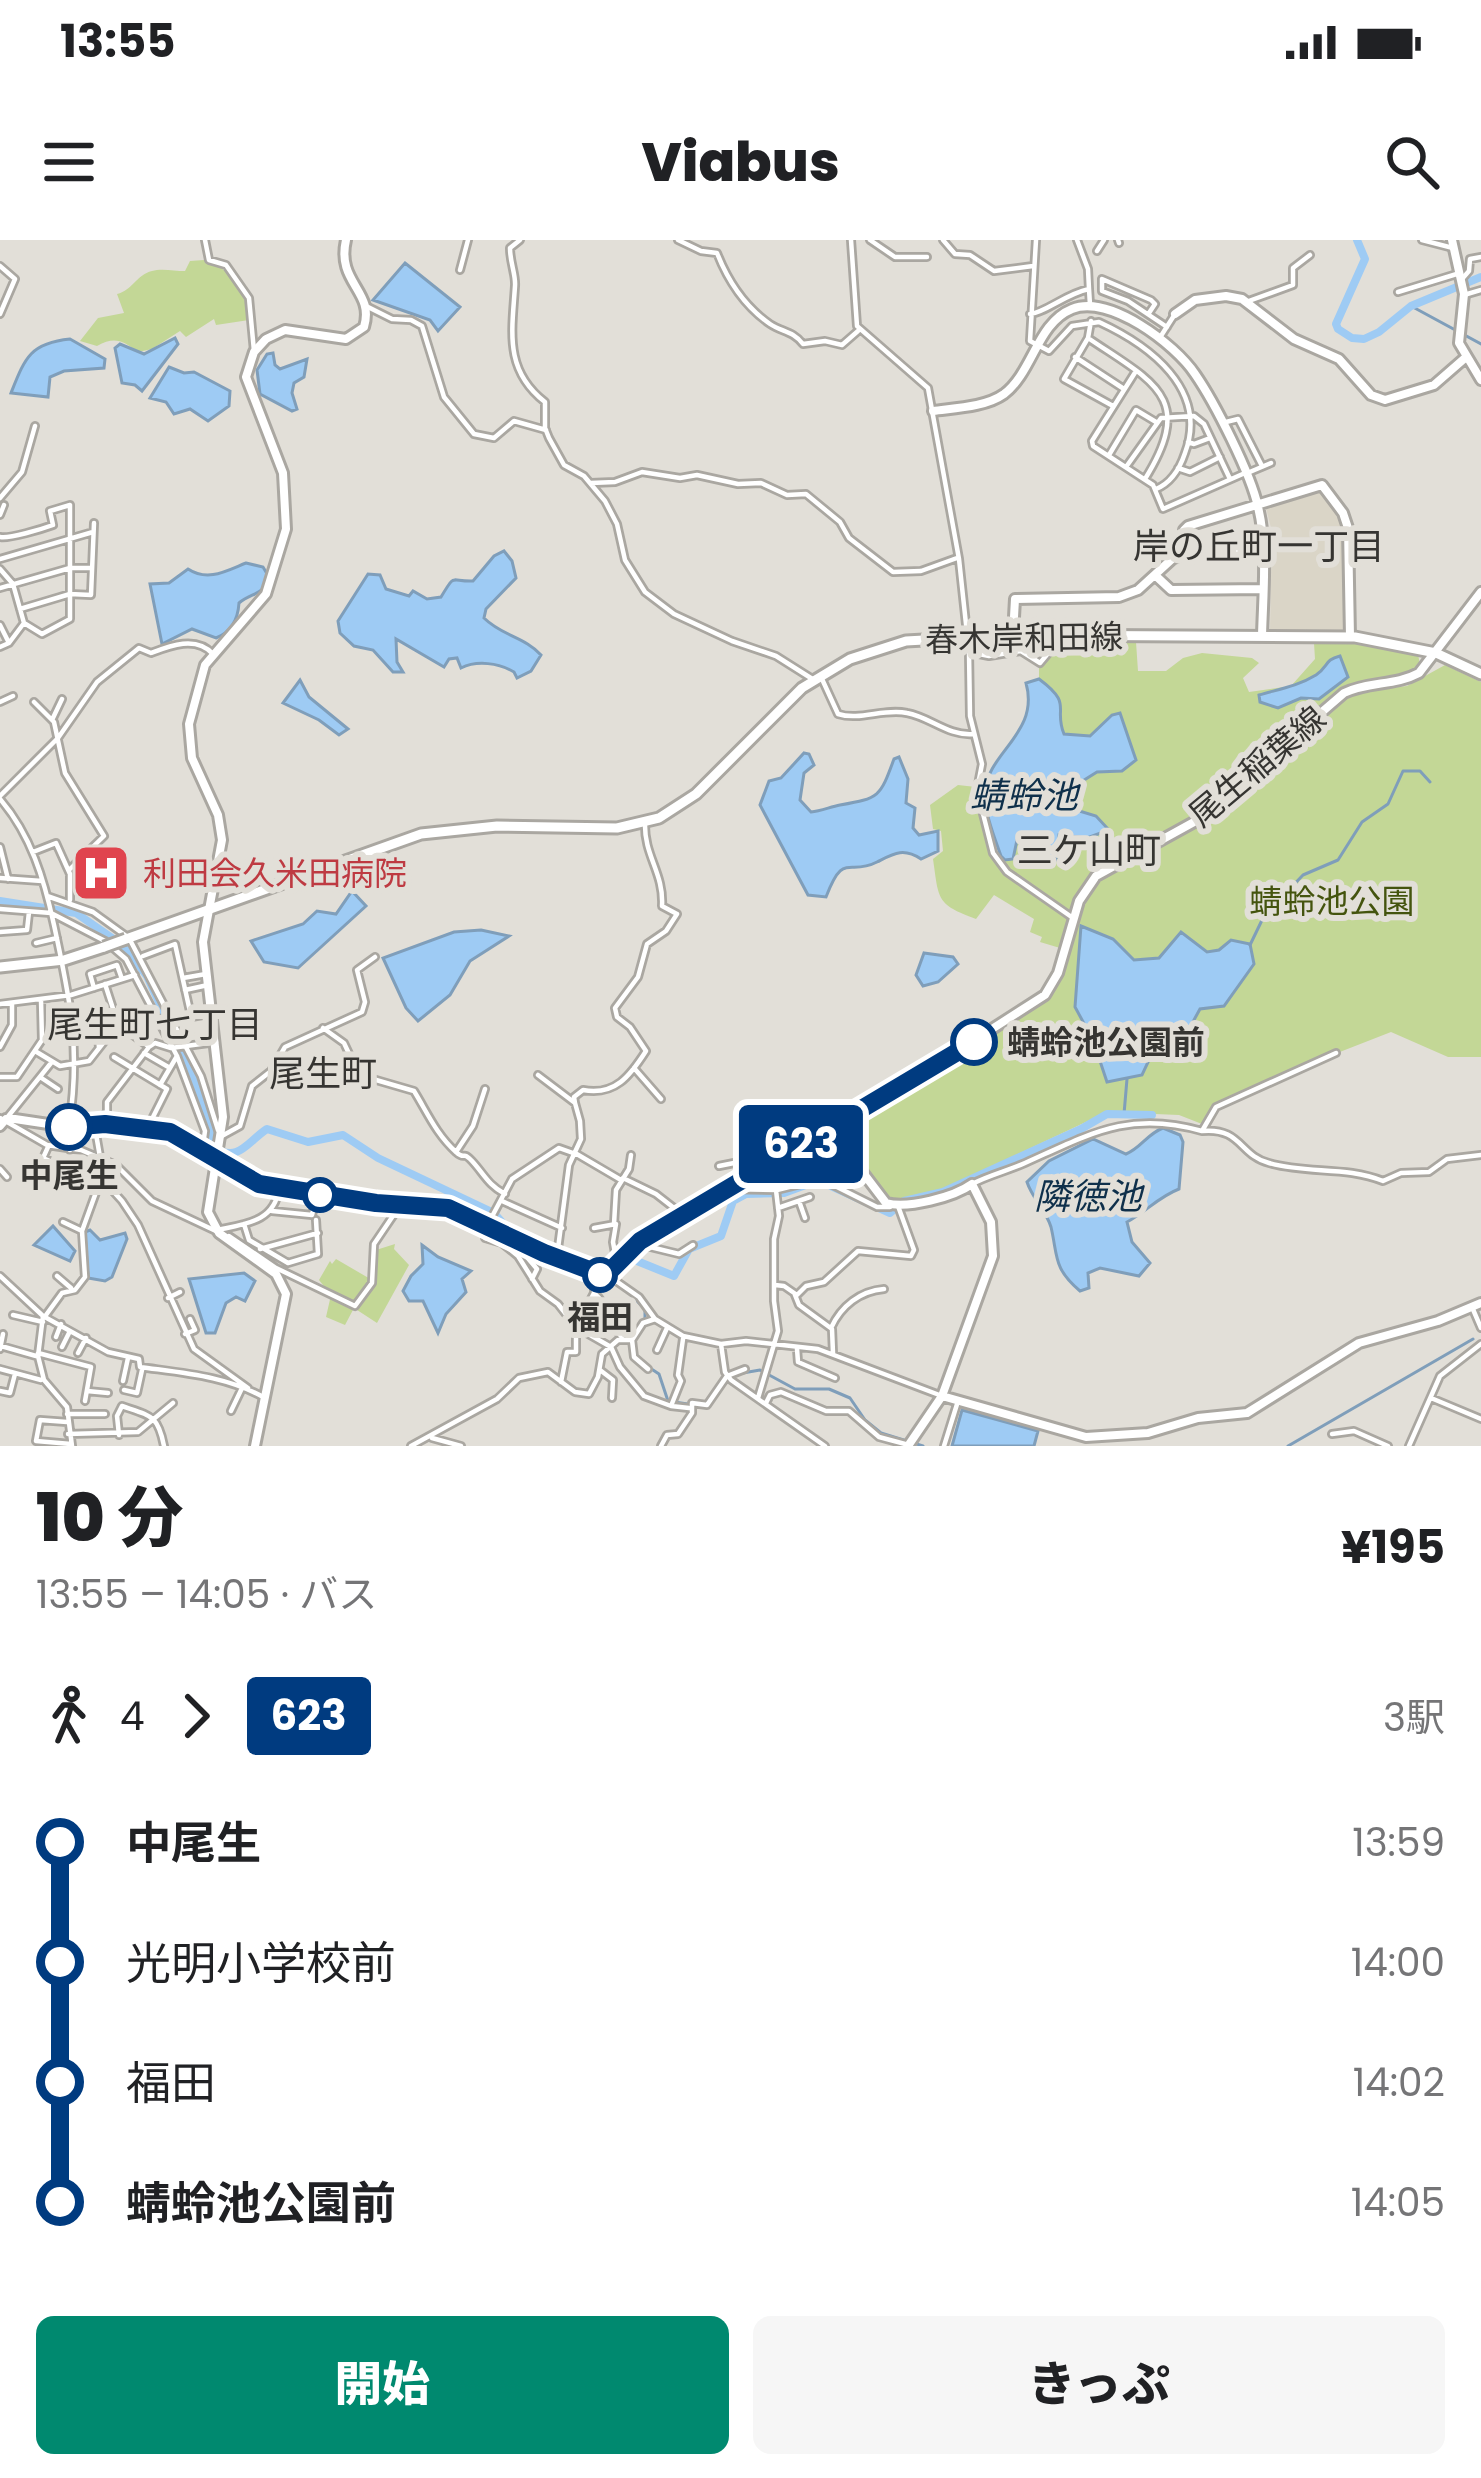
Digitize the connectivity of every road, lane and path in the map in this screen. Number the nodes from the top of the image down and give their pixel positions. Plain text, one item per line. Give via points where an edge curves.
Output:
1 (205, 240) edge
2 (346, 240) edge
3 (468, 240) edge
4 (503, 240) edge
5 (520, 240) edge
6 (678, 240) edge
7 (851, 240) edge
8 (870, 240) edge
9 (943, 240) edge
10 (1036, 240) edge
11 (1076, 240) edge
12 (1105, 240) edge
13 (1422, 240) edge
14 (1452, 244) edge
15 (512, 245) junction
16 (1097, 251) dead end
17 (1310, 255) dead end
18 (927, 257) dead end
19 (1481, 257) edge
20 (0, 266) edge
21 (1033, 266) junction
22 (460, 270) dead end
23 (1461, 276) junction
24 (1089, 290) junction
25 (1481, 290) edge
26 (1398, 292) dead end
27 (1464, 295) junction
28 (1246, 302) junction
29 (1090, 305) junction
30 (366, 306) junction
31 (0, 314) edge
32 (1030, 314) junction
33 (1149, 314) junction
34 (1174, 314) joint
35 (1091, 321) junction
36 (1167, 327) junction
37 (860, 329) junction
38 (1088, 338) junction
39 (1160, 339) junction
40 (1038, 346) junction
41 (254, 352) junction
42 (1076, 357) junction
43 (1466, 358) junction
44 (1136, 370) junction
45 (1481, 380) edge
46 (1124, 389) junction
47 (1112, 406) junction
48 (933, 411) junction
49 (1168, 416) junction
50 (1190, 416) junction
51 (1156, 422) junction
52 (1220, 424) junction
53 (35, 427) dead end
54 (546, 430) junction
55 (1210, 438) junction
56 (1188, 442) junction
57 (1108, 455) junction
58 (1220, 458) junction
59 (1271, 463) dead end
60 (1262, 466) junction
61 (1126, 467) junction
62 (1178, 468) junction
63 (1245, 474) junction
64 (1145, 479) junction
65 (1230, 479) junction
66 (591, 483) junction
67 (1156, 490) junction
68 (0, 498) edge
69 (1258, 505) junction
70 (4, 506) dead end
71 (0, 515) edge
72 (25, 533) junction
73 (0, 537) edge
74 (70, 538) junction
75 (37, 550) junction
76 (1191, 550) junction
77 (1262, 551) junction
78 (957, 558) dead end
79 (4, 559) edge
80 (70, 568) junction
81 (92, 568) junction
82 (1, 570) edge
83 (1156, 575) junction
84 (13, 584) junction
85 (0, 588) edge
86 (1263, 589) junction
87 (1481, 592) edge
88 (70, 594) junction
89 (20, 609) junction
90 (24, 623) junction
91 (0, 625) edge
92 (1013, 635) junction
93 (967, 636) junction
94 (1052, 636) junction
95 (1262, 636) junction
96 (1350, 637) junction
97 (9, 643) junction
98 (0, 647) edge
99 (969, 652) junction
100 (1436, 653) junction
101 (213, 654) junction
102 (1481, 674) edge
103 (817, 678) junction
104 (13, 696) dead end
105 (62, 699) dead end
106 (0, 702) edge
107 (34, 702) dead end
108 (52, 720) junction
109 (973, 734) junction
110 (58, 738) junction
111 (0, 798) edge
112 (645, 824) junction
113 (0, 847) edge
114 (33, 852) junction
115 (69, 870) junction
116 (4, 879) edge
117 (42, 880) junction
118 (70, 901) junction
119 (49, 906) junction
120 (0, 909) edge
121 (208, 909) junction
122 (28, 912) junction
123 (1073, 918) junction
124 (0, 932) edge
125 (57, 938) junction
126 (127, 939) junction
127 (36, 943) dead end
128 (141, 956) junction
129 (375, 957) dead end
130 (64, 960) junction
131 (0, 968) edge
132 (206, 974) junction
133 (135, 975) junction
134 (183, 978) junction
135 (122, 979) junction
136 (105, 985) junction
137 (208, 986) junction
138 (94, 988) junction
139 (185, 989) junction
140 (71, 995) junction
141 (41, 1000) junction
142 (0, 1004) edge
143 (12, 1004) junction
144 (115, 1012) junction
145 (213, 1013) junction
146 (191, 1016) junction
147 (173, 1020) junction
148 (118, 1024) junction
149 (323, 1028) junction
150 (216, 1042) junction
151 (186, 1046) junction
152 (0, 1047) edge
153 (99, 1048) junction
154 (173, 1048) junction
155 (147, 1050) junction
156 (35, 1051) junction
157 (1336, 1053) dead end
158 (952, 1054) joint
159 (177, 1056) junction
160 (114, 1057) dead end
161 (52, 1062) junction
162 (76, 1064) junction
163 (634, 1068) junction
164 (170, 1069) junction
165 (132, 1070) junction
166 (538, 1075) dead end
167 (0, 1077) edge
168 (40, 1077) junction
169 (160, 1085) junction
170 (58, 1089) dead end
171 (485, 1089) dead end
172 (661, 1099) dead end
173 (575, 1103) junction
174 (789, 1107) dead end
175 (2, 1121) edge
176 (98, 1125) junction
177 (69, 1127) junction
178 (148, 1127) junction
179 (829, 1127) junction
180 (81, 1128) junction
181 (1202, 1131) junction
182 (220, 1136) junction
183 (194, 1142) junction
184 (49, 1146) junction
185 (70, 1150) junction
186 (456, 1152) junction
187 (573, 1152) junction
188 (631, 1155) dead end
189 (1481, 1155) edge
190 (217, 1156) junction
191 (104, 1160) junction
192 (769, 1164) junction
193 (718, 1166) dead end
194 (0, 1168) edge
195 (7, 1177) dead end
196 (622, 1179) junction
197 (972, 1184) junction
198 (100, 1189) junction
199 (279, 1189) junction
200 (725, 1190) junction
201 (777, 1190) junction
202 (317, 1195) junction
203 (504, 1197) junction
204 (810, 1197) dead end
205 (799, 1201) junction
206 (400, 1205) junction
207 (895, 1206) junction
208 (778, 1208) junction
209 (272, 1211) junction
210 (683, 1215) junction
211 (806, 1219) dead end
212 (316, 1220) dead end
213 (63, 1222) dead end
214 (244, 1224) junction
215 (614, 1225) junction
216 (490, 1226) junction
217 (562, 1228) junction
218 (594, 1228) dead end
219 (82, 1231) junction
220 (218, 1232) junction
221 (318, 1233) junction
222 (636, 1244) junction
223 (693, 1245) dead end
224 (530, 1246) junction
225 (260, 1249) junction
226 (556, 1258) junction
227 (607, 1272) junction
228 (0, 1276) edge
229 (57, 1276) dead end
230 (532, 1279) junction
231 (775, 1285) junction
232 (884, 1289) dead end
233 (73, 1290) junction
234 (180, 1292) dead end
235 (594, 1292) junction
236 (795, 1295) junction
237 (168, 1298) junction
238 (1476, 1305) edge
239 (13, 1315) dead end
240 (580, 1316) junction
241 (44, 1318) junction
242 (190, 1319) dead end
243 (609, 1319) junction
244 (655, 1319) junction
245 (61, 1324) junction
246 (576, 1327) junction
247 (668, 1327) junction
248 (831, 1328) junction
249 (1481, 1328) edge
250 (70, 1331) junction
251 (4, 1334) dead end
252 (185, 1334) junction
253 (683, 1336) junction
254 (56, 1337) dead end
255 (86, 1338) junction
256 (628, 1340) junction
257 (721, 1344) junction
258 (1481, 1344) edge
259 (62, 1347) dead end
260 (610, 1347) junction
261 (775, 1347) junction
262 (0, 1348) edge
263 (797, 1348) junction
264 (657, 1350) dead end
265 (832, 1352) junction
266 (78, 1353) dead end
267 (38, 1354) junction
268 (128, 1356) junction
269 (143, 1368) junction
270 (0, 1369) edge
271 (648, 1369) dead end
272 (745, 1369) dead end
273 (600, 1370) junction
274 (15, 1373) junction
275 (727, 1376) junction
276 (835, 1378) dead end
277 (44, 1380) junction
278 (561, 1382) junction
279 (245, 1387) junction
280 (0, 1391) edge
281 (87, 1391) junction
282 (108, 1394) dead end
283 (942, 1396) junction
284 (1431, 1397) junction
285 (265, 1398) junction
286 (612, 1398) dead end
287 (758, 1398) junction
288 (958, 1400) junction
289 (86, 1401) dead end
290 (173, 1403) dead end
291 (766, 1403) junction
292 (671, 1406) junction
293 (689, 1408) junction
294 (231, 1411) dead end
295 (105, 1414) dead end
296 (67, 1418) junction
297 (154, 1419) junction
298 (1481, 1419) edge
299 (1148, 1432) junction
300 (68, 1434) junction
301 (1332, 1434) dead end
302 (119, 1435) junction
303 (429, 1437) junction
304 (72, 1445) edge
305 (908, 1445) edge
306 (164, 1446) edge
307 (255, 1446) edge
308 (411, 1446) edge
309 (461, 1446) edge
310 (661, 1446) edge
311 (825, 1446) edge
312 (944, 1446) edge
313 (1150, 1446) edge
314 (1388, 1446) edge
315 (1409, 1446) edge

1 - 41 street via 209,260 226,266 249,298
2 - 30 street via 342,262
3 - 22 street
4 - 15 street
5 - 15 street
6 - 37 street via 716,253 746,302 802,344 842,345
7 - 37 street
8 - 18 street via 895,257
9 - 21 street via 994,271
10 - 21 street
11 - 24 street
12 - 16 street
13 - 14 street
14 - 23 street
15 - 54 street via 509,342 524,379 545,402
17 - 28 street via 1293,268 1293,284
19 - 23 street via 1470,259
20 - 31 street via 15,279
21 - 32 street
23 - 26 street
23 - 27 street
24 - 29 street
24 - 32 street
25 - 27 street
27 - 43 street
28 - 34 street via 1195,300
28 - 43 street via 1294,339 1339,359 1384,400 1434,385
29 - 39 street
29 - 40 street via 1058,317
30 - 41 street via 364,327 353,337 285,330
30 - 54 street via 422,326 444,397 474,434 494,438 514,421
32 - 40 street via 1029,338
33 - 33 street via 1102,291 1102,279 1151,300
33 - 36 street
34 - 36 street
35 - 38 street
35 - 40 street via 1072,326 1054,349
35 - 50 street via 1164,363 1183,388
36 - 39 street
37 - 48 street via 925,382
38 - 42 street
38 - 44 street
39 - 52 street via 1193,372
40 - 48 street via 1003,394
41 - 101 street via 246,377 284,473 286,529 266,594
42 - 46 street
42 - 47 street via 1064,379
43 - 45 street
44 - 46 street
44 - 49 street via 1158,390
46 - 47 street
47 - 57 street via 1092,440
48 - 93 street
49 - 50 street
49 - 51 street
49 - 64 street via 1167,439
50 - 55 street
50 - 56 street
51 - 57 street via 1136,410
51 - 61 street
52 - 60 street via 1238,418
52 - 63 street
53 - 68 street via 22,472
54 - 66 street via 564,465
55 - 56 street
55 - 58 street
56 - 62 street
57 - 61 street
58 - 62 street via 1190,472
58 - 65 street
59 - 60 street
60 - 63 street
61 - 64 street
62 - 67 street
63 - 65 street
63 - 69 street
64 - 67 street
65 - 67 street via 1166,509
66 - 78 street via 642,472 761,483 806,494 893,572
66 - 103 street via 645,592 674,614
69 - 76 street via 1185,528
69 - 77 street
69 - 96 street via 1318,485 1339,506 1350,537
70 - 71 street
72 - 73 street
72 - 74 street via 53,525 50,511 70,505
72 - 75 street
74 - 75 street
74 - 80 street
74 - 81 street via 94,528
75 - 79 street
76 - 77 street
76 - 83 street
77 - 86 street
79 - 82 street
80 - 81 street
80 - 84 street
80 - 88 street
81 - 88 street via 92,595
82 - 84 street
83 - 86 street via 1171,590
83 - 92 street via 1120,597 1015,599
84 - 85 street
84 - 89 street
86 - 95 street
87 - 100 street, 尾生稲葉線
88 - 89 street
88 - 90 street via 70,620 42,634
89 - 90 street
90 - 97 street
91 - 97 street
92 - 93 main road, 春木岸和田線
92 - 94 main road, 春木岸和田線
93 - 99 street
93 - 103 main road, 春木岸和田線 via 887,646
94 - 95 main road, 春木岸和田線
94 - 99 street via 1040,663 1021,651
95 - 96 main road, 春木岸和田線
96 - 100 main road, 春木岸和田線
97 - 98 street
99 - 109 street
100 - 102 main road, 春木岸和田線
100 - 123 street, 尾生稲葉線 via 1412,677 1344,693 1194,822 1101,872
101 - 110 street via 195,643 140,648 97,682
101 - 121 street via 188,724 222,841
103 - 109 street via 829,686 838,714 907,712
103 - 112 main road, 春木岸和田線 via 697,794
104 - 106 street
105 - 108 street
107 - 108 street
108 - 110 street
109 - 123 street via 982,764 977,790 998,863
110 - 111 street
110 - 115 street via 65,773 104,836
111 - 114 street
112 - 121 main road, 春木岸和田線 via 455,828
112 - 163 street via 662,906 677,914 647,944 638,977 615,1008 646,1048
113 - 116 street
114 - 115 street via 56,843
114 - 117 street
115 - 118 street
116 - 117 street
117 - 119 street
118 - 119 street
118 - 126 street
119 - 122 street
119 - 125 street
119 - 133 street via 105,940
120 - 122 street
121 - 126 main road, 春木岸和田線
121 - 132 street
122 - 124 street via 27,930
123 - 158 street, 尾生稲葉線 via 1046,995
125 - 127 street
125 - 130 street
126 - 128 street
126 - 130 main road, 春木岸和田線, bridge
128 - 134 street via 175,944
128 - 147 street
129 - 149 street via 357,970 362,1012
130 - 131 main road, 春木岸和田線
130 - 140 street
132 - 134 street
132 - 137 street
133 - 135 street
133 - 154 street
134 - 139 street
135 - 136 street
135 - 138 street via 117,965 90,974
136 - 138 street
136 - 144 street
137 - 139 street
137 - 145 street
138 - 140 street
139 - 146 street
140 - 141 street
140 - 162 street
141 - 143 street
141 - 156 street via 44,1031
142 - 143 street
143 - 152 street
144 - 148 street
144 - 153 street via 97,1018
145 - 146 street
145 - 150 street
146 - 147 street
147 - 151 street
148 - 153 street
148 - 155 street
149 - 182 street via 280,1052 252,1086 240,1126
149 - 186 street via 344,1043 359,1075 414,1090 422,1114
150 - 151 street
150 - 182 street
151 - 154 street
151 - 182 street
153 - 162 street
154 - 155 street via 155,1042
154 - 159 street
155 - 164 street
155 - 165 street
156 - 161 street
156 - 167 street via 17,1077
157 - 181 street via 1216,1107
158 - 179 street
159 - 164 street
159 - 183 street via 205,1131
160 - 165 street
161 - 162 street
161 - 168 street
162 - 177 street
163 - 172 street
163 - 173 street via 615,1089 583,1090
164 - 169 street
165 - 169 street
165 - 176 street
166 - 173 street
168 - 170 street
168 - 175 street
169 - 178 street via 167,1089
171 - 186 street
173 - 187 street via 581,1139
174 - 192 street via 783,1139 769,1144
175 - 177 street
175 - 184 street
176 - 178 street
176 - 180 street
176 - 191 street
177 - 180 street
178 - 183 street
179 - 192 street
179 - 207 street via 882,1200
180 - 185 street
181 - 189 street via 1232,1136 1264,1162 1386,1181
181 - 197 street via 1137,1120
182 - 190 street
183 - 190 street
184 - 185 street
184 - 198 street via 43,1157
185 - 191 street
186 - 203 street
187 - 196 street
187 - 203 street via 559,1148 512,1179
187 - 217 street
188 - 196 street
190 - 199 street
190 - 220 street via 208,1204
191 - 198 street
191 - 220 street via 152,1201
192 - 193 street
192 - 200 street
192 - 201 street
194 - 195 street
196 - 210 street
196 - 215 street
197 - 207 street via 944,1199
197 - 283 street via 991,1222 993,1256
198 - 219 street
198 - 237 street via 112,1190 138,1225
199 - 202 street
199 - 209 street
200 - 201 street
200 - 210 street
201 - 207 street via 821,1179 884,1209
201 - 208 street
202 - 206 street
202 - 209 street via 312,1215
203 - 216 street
203 - 217 street
204 - 205 street
205 - 208 street
205 - 211 street
206 - 216 street via 448,1208
206 - 220 street via 374,1244 373,1282 355,1306
207 - 236 street via 911,1256 858,1251
208 - 231 street
209 - 214 street
210 - 222 street
212 - 221 street
213 - 219 street
214 - 220 street
214 - 225 street
215 - 218 street
215 - 227 street
216 - 224 street
216 - 230 street via 484,1238 518,1256
217 - 226 street
219 - 233 street via 85,1277
220 - 285 street via 276,1274 286,1294
221 - 225 street
221 - 225 street via 316,1256 283,1262
222 - 223 street via 679,1254
222 - 227 street
224 - 226 street
224 - 230 street
226 - 227 street
227 - 235 street
227 - 244 street
228 - 241 street
229 - 233 street
230 - 246 street
231 - 236 street
231 - 261 street
232 - 248 street via 850,1302
233 - 241 street
234 - 237 street
235 - 240 street
235 - 243 street
236 - 248 street
237 - 252 street
238 - 249 street
238 - 299 street via 1359,1343 1247,1413
239 - 241 street
240 - 243 street
240 - 246 street
241 - 245 street
241 - 267 street
242 - 252 street via 195,1330
243 - 256 street
244 - 247 street
244 - 256 street
245 - 250 street
245 - 254 street
246 - 260 street
246 - 278 street via 577,1352 567,1352
247 - 253 street
247 - 264 street
248 - 265 street
250 - 255 street
250 - 259 street
251 - 262 street
252 - 279 street via 197,1353
253 - 257 street
253 - 292 street
255 - 266 street
255 - 268 street
256 - 260 street
256 - 271 street
257 - 261 street
257 - 275 street
258 - 284 street via 1444,1371
260 - 273 street
260 - 292 street via 644,1396
261 - 263 street
261 - 287 street
262 - 267 street
263 - 265 street
263 - 276 street via 798,1362
265 - 283 street
267 - 277 street
267 - 281 street via 91,1367
268 - 269 street
268 - 269 street via 123,1386 137,1393
269 - 279 street
270 - 274 street
272 - 275 street
273 - 278 street via 589,1394
273 - 286 street via 613,1380
274 - 277 street
274 - 280 street via 10,1393
275 - 287 street
275 - 293 street via 707,1405
277 - 296 street via 62,1398
278 - 303 street via 548,1372 520,1378
279 - 285 street
279 - 294 street
281 - 282 street
281 - 289 street
283 - 288 street
283 - 305 street
284 - 298 street
284 - 315 street
285 - 307 street
287 - 291 street
288 - 299 street via 1086,1437
288 - 312 street
290 - 297 street
291 - 305 street via 781,1392 826,1411 844,1409 879,1437
291 - 311 street
292 - 293 street
293 - 310 street via 678,1434
295 - 296 street
296 - 300 street
296 - 304 street via 40,1420 36,1441
297 - 302 street
297 - 302 street via 122,1406
297 - 306 street
299 - 313 street
300 - 302 street
300 - 304 street
301 - 314 street via 1354,1431
303 - 308 street
303 - 309 street

